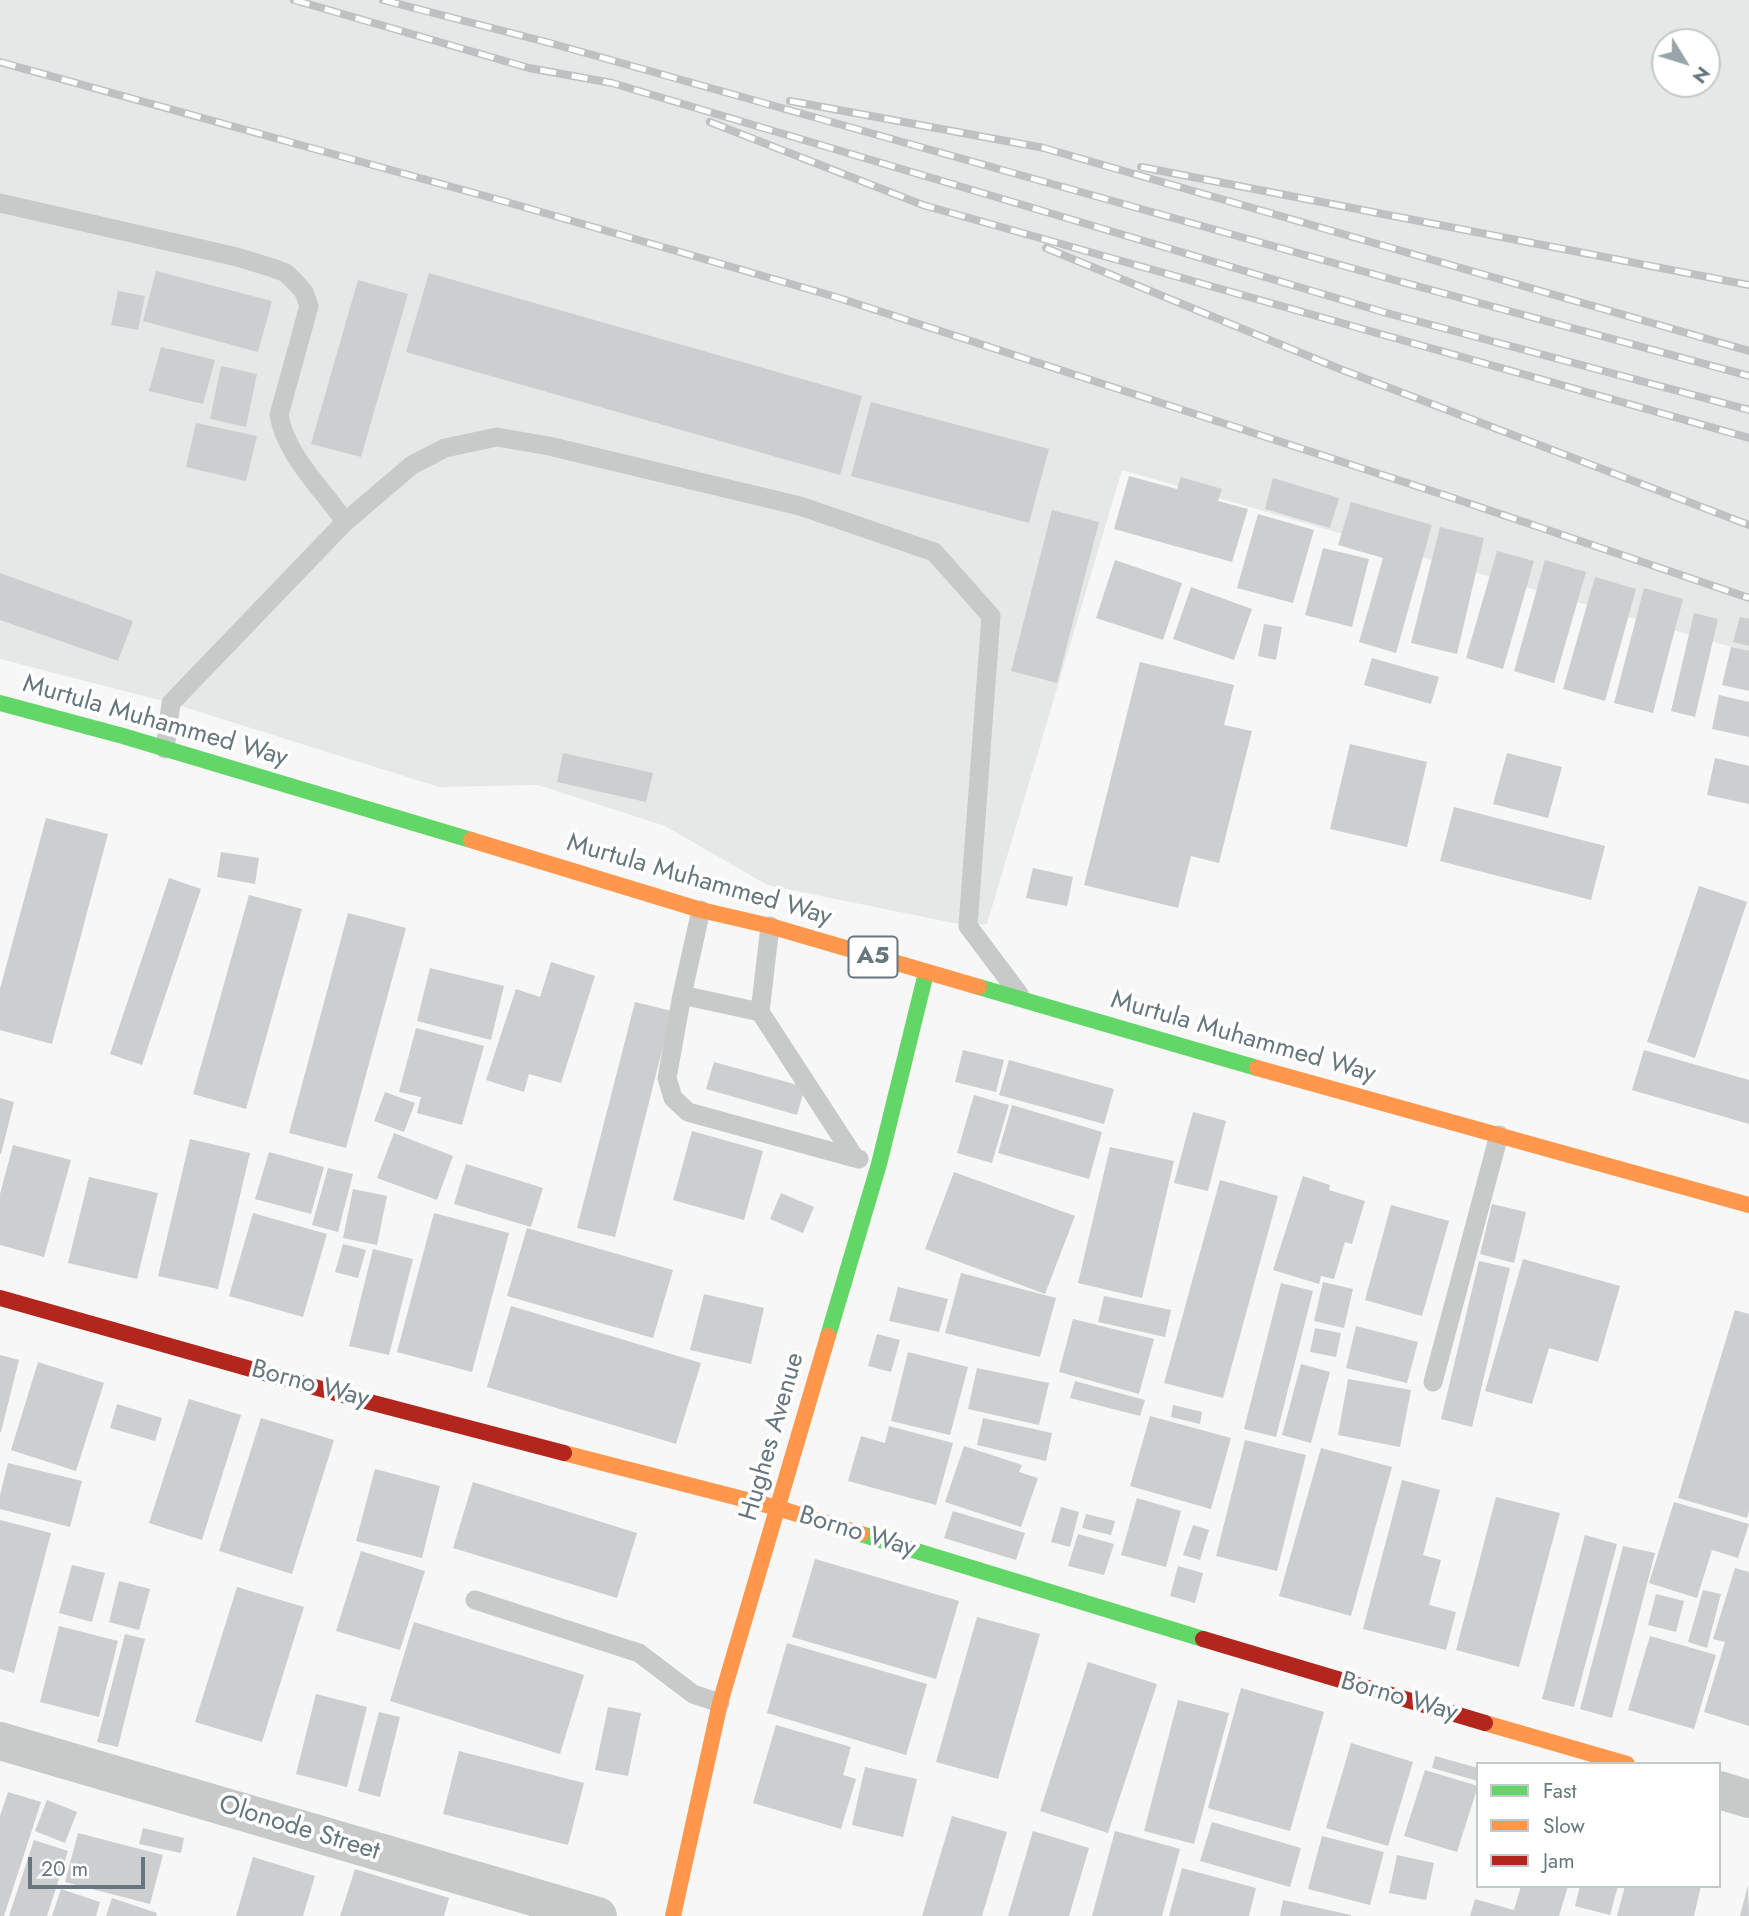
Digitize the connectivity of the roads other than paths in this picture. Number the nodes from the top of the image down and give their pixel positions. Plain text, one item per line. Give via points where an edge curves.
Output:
1 (0, 203) edge
2 (345, 522) junction
3 (0, 703) edge
4 (165, 749) junction
5 (701, 910) junction
6 (770, 926) junction
7 (926, 973) junction
8 (682, 995) junction
9 (1024, 1001) junction
10 (760, 1012) junction
11 (1499, 1135) junction
12 (855, 1158) junction
13 (879, 1164) junction
14 (1749, 1205) edge
15 (0, 1298) edge
16 (1433, 1382) dead end
17 (778, 1508) junction
18 (475, 1600) dead end
19 (720, 1703) junction
20 (0, 1741) edge
21 (1620, 1762) edge
22 (1721, 1791) edge
23 (1749, 1799) edge
24 (598, 1916) edge
25 (673, 1916) edge

1 - 2 lane via 237,257 286,273 304,292 309,306 279,415 282,429 304,468
2 - 4 lane via 171,703
2 - 9 lane via 412,465 445,447 497,437 800,506 934,552 991,616 968,926
3 - 4 street, Murtula Muhammed Way / A5
4 - 5 street, Murtula Muhammed Way / A5
5 - 6 street, Murtula Muhammed Way / A5
5 - 8 lane
6 - 7 street, Murtula Muhammed Way / A5
6 - 10 lane
7 - 9 street, Murtula Muhammed Way / A5
7 - 13 street, Hughes Avenue
8 - 10 lane
8 - 12 lane via 667,1078 673,1098 688,1111
9 - 11 street, Murtula Muhammed Way / A5
10 - 12 lane
11 - 14 street, Murtula Muhammed Way / A5
11 - 16 lane
12 - 13 lane
13 - 17 street, Hughes Avenue
15 - 17 street, Borno Way via 340,1394
17 - 19 street, Hughes Avenue
17 - 21 street, Borno Way via 1326,1677
18 - 19 lane via 639,1653 693,1694
19 - 25 street, Hughes Avenue
20 - 24 street, Olonode Street
22 - 23 street

